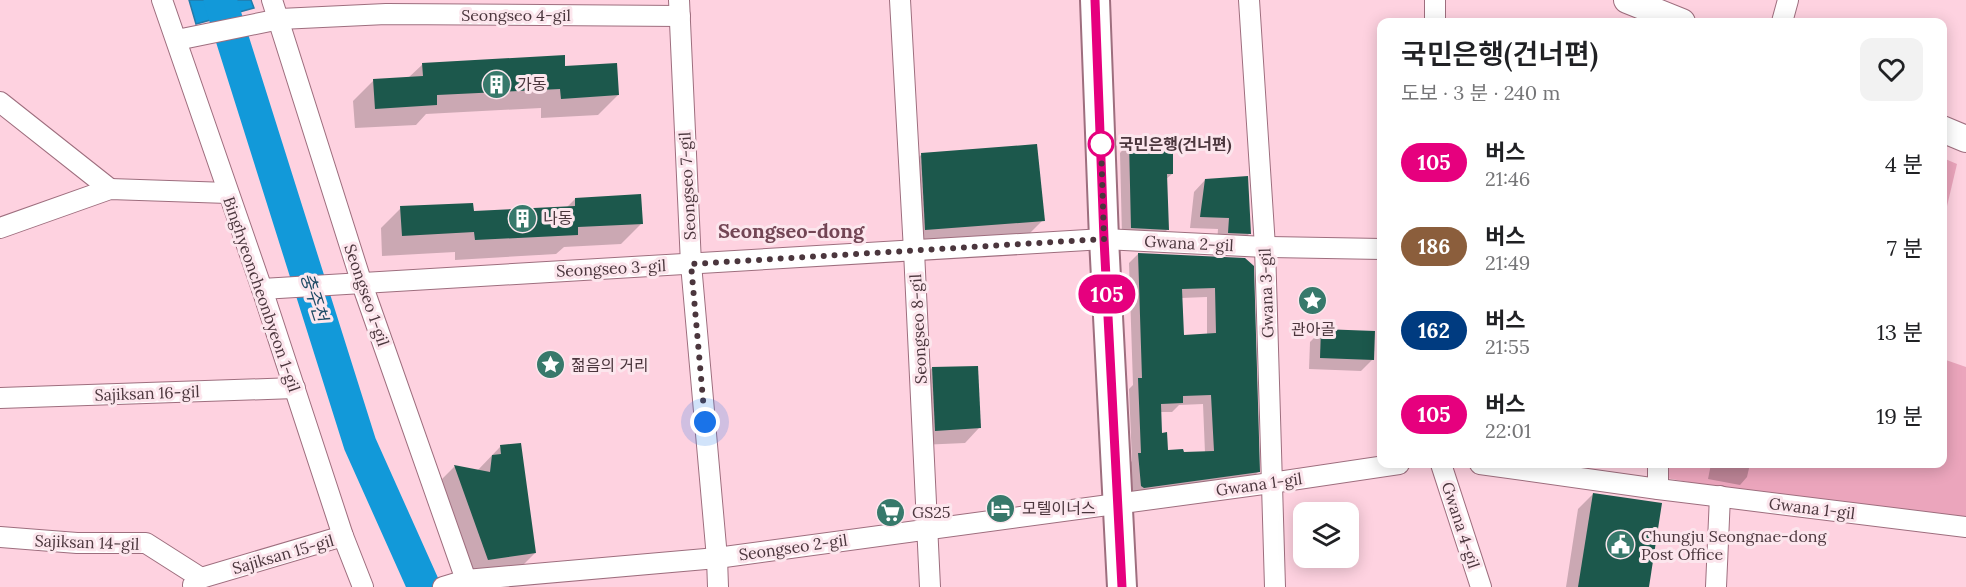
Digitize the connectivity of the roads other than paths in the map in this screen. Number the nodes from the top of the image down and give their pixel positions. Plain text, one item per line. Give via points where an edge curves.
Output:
1 (162, 0) edge
2 (272, 0) edge
3 (900, 0) edge
4 (1095, 0) edge
5 (1249, 0) edge
6 (1435, 0) edge
7 (1627, 0) edge
8 (1788, 0) edge
9 (382, 7) edge
10 (462, 7) edge
11 (679, 8) edge
12 (1436, 18) edge
13 (1672, 18) edge
14 (1783, 18) edge
15 (280, 19) junction
16 (177, 40) junction
17 (0, 102) edge
18 (1947, 131) edge
19 (1966, 139) edge
20 (110, 189) junction
21 (228, 193) junction
22 (0, 228) edge
23 (1104, 239) junction
24 (1265, 247) junction
25 (1377, 249) edge
26 (914, 251) junction
27 (691, 264) junction
28 (362, 284) junction
29 (262, 289) junction
30 (294, 388) junction
31 (0, 398) edge
32 (1377, 467) edge
33 (1442, 468) edge
34 (1508, 468) edge
35 (1658, 468) edge
36 (1271, 483) junction
37 (1658, 489) junction
38 (1720, 496) junction
39 (1119, 503) junction
40 (1966, 527) edge
41 (928, 528) junction
42 (343, 536) junction
43 (0, 537) edge
44 (717, 558) junction
45 (196, 582) edge
46 (468, 583) edge
47 (363, 587) edge
48 (443, 587) edge
49 (718, 587) edge
50 (930, 587) edge
51 (1122, 587) edge
52 (1275, 587) edge
53 (1481, 587) edge
54 (1716, 587) edge

1 - 16 street, Binghyeoncheonbyeon 1-gil
2 - 15 street, Seongseo 1-gil
3 - 26 street, Seongseo 8-gil
4 - 23 main road
5 - 24 street, Gwana 3-gil
6 - 12 street
7 - 13 street
8 - 14 street
9 - 10 street, Seongseo 4-gil
9 - 15 street, Seongseo 4-gil
10 - 11 street, Seongseo 4-gil
11 - 27 street, Seongseo 7-gil
15 - 16 street, Seongseo 4-gil
15 - 28 street, Seongseo 1-gil
16 - 21 street, Binghyeoncheonbyeon 1-gil
17 - 20 street
18 - 19 street
20 - 21 street
20 - 22 street
21 - 29 street, Binghyeoncheonbyeon 1-gil
23 - 24 street, Gwana 2-gil
23 - 26 street, Seongseo 3-gil
23 - 39 main road
24 - 25 street, Gwana 2-gil
24 - 36 street, Gwana 3-gil
26 - 27 street, Seongseo 3-gil
26 - 41 street, Seongseo 8-gil
27 - 28 street, Seongseo 3-gil
27 - 44 street, Seongseo 7-gil
28 - 29 street, Seongseo 3-gil
28 - 46 street, Seongseo 1-gil
29 - 30 street, Binghyeoncheonbyeon 1-gil
30 - 31 street, Sajiksan 16-gil
30 - 42 street, Binghyeoncheonbyeon 1-gil
32 - 36 street, Gwana 1-gil
33 - 53 street, Gwana 4-gil
34 - 37 street, Gwana 1-gil
35 - 37 street
36 - 39 street, Gwana 1-gil
36 - 52 street, Gwana 3-gil
37 - 38 street, Gwana 1-gil
38 - 40 street, Gwana 1-gil
38 - 54 street
39 - 41 street, Seongseo 2-gil
39 - 51 main road
41 - 44 street, Seongseo 2-gil
41 - 50 street, Seongseo 8-gil
42 - 45 street, Sajiksan 15-gil
42 - 47 street, Binghyeoncheonbyeon 1-gil
43 - 45 street, Sajiksan 14-gil via 146,543
44 - 46 street, Seongseo 2-gil
44 - 49 street, Seongseo 7-gil
46 - 48 street, Seongseo 2-gil

